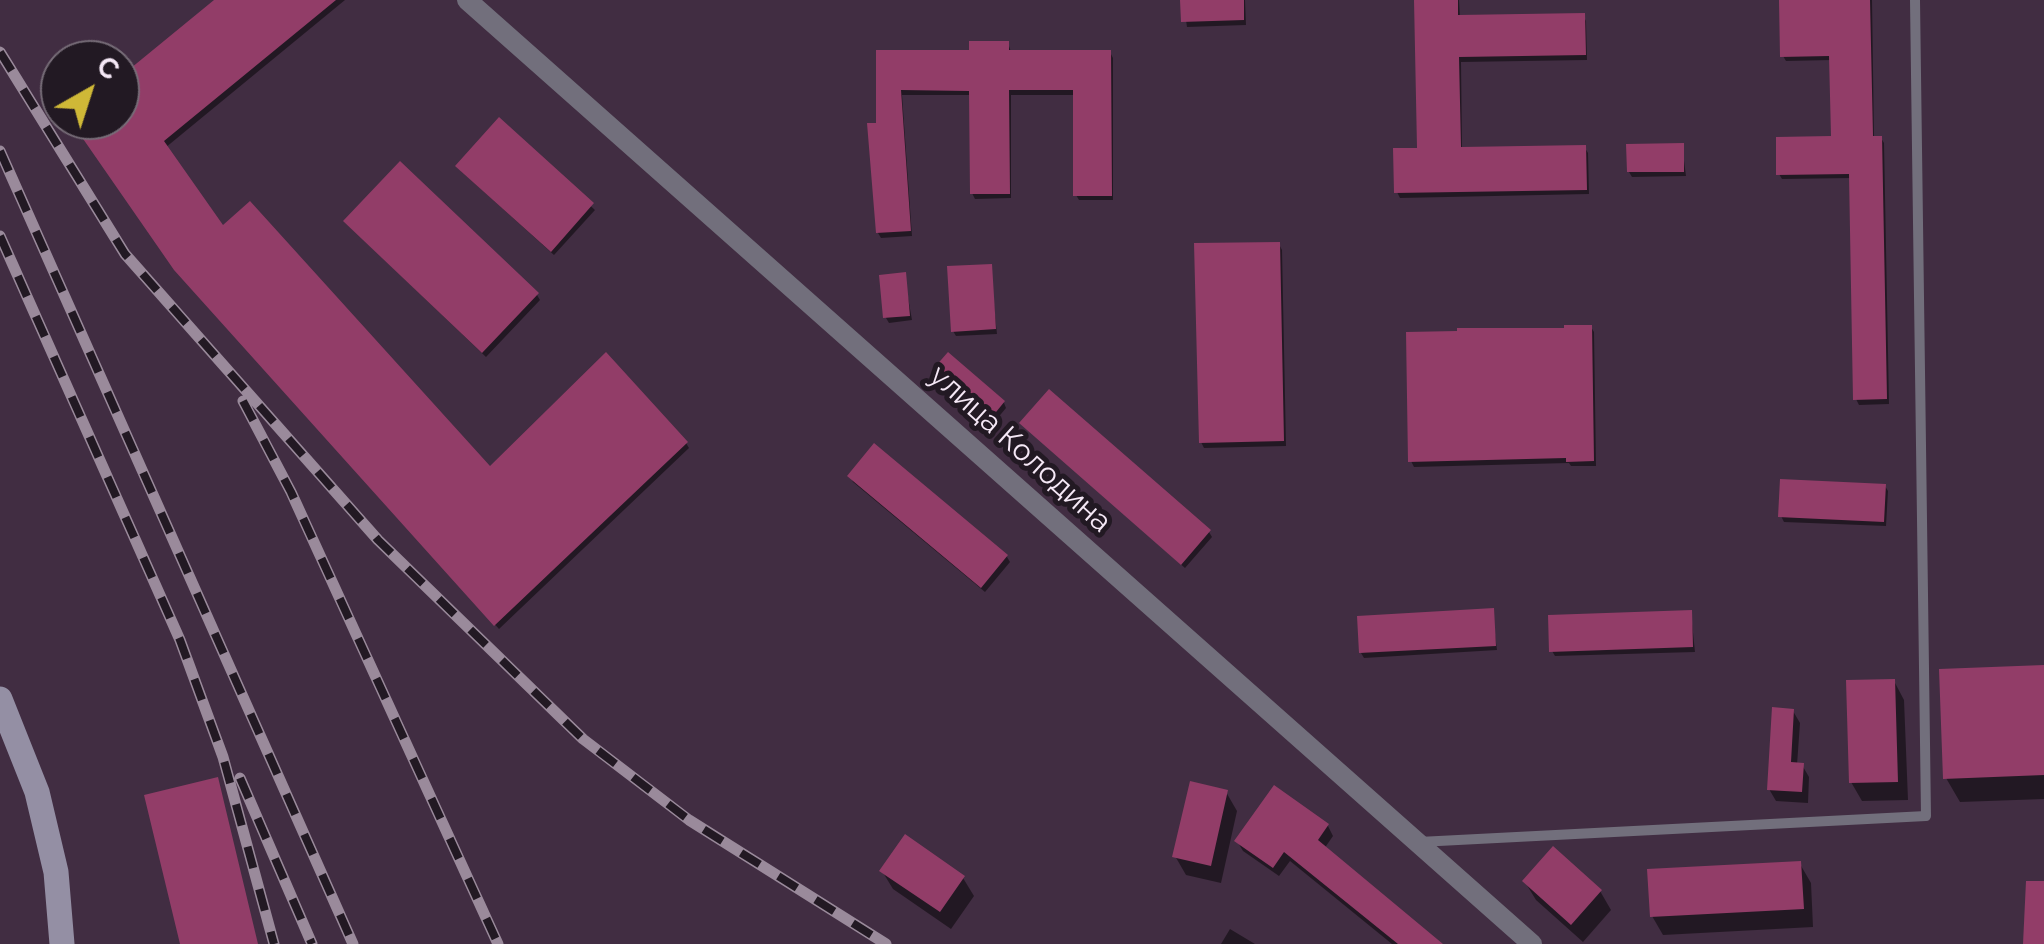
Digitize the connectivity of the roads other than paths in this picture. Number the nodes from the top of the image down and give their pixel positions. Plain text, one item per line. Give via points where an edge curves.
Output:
1 (467, 0) edge
2 (1915, 0) edge
3 (3, 712) edge
4 (1418, 842) junction
5 (62, 944) edge
6 (1532, 944) edge

1 - 4 street, улица Колодина
2 - 4 lane via 1926,816
3 - 5 main road via 37,792 56,872
4 - 6 street, улица Колодина

